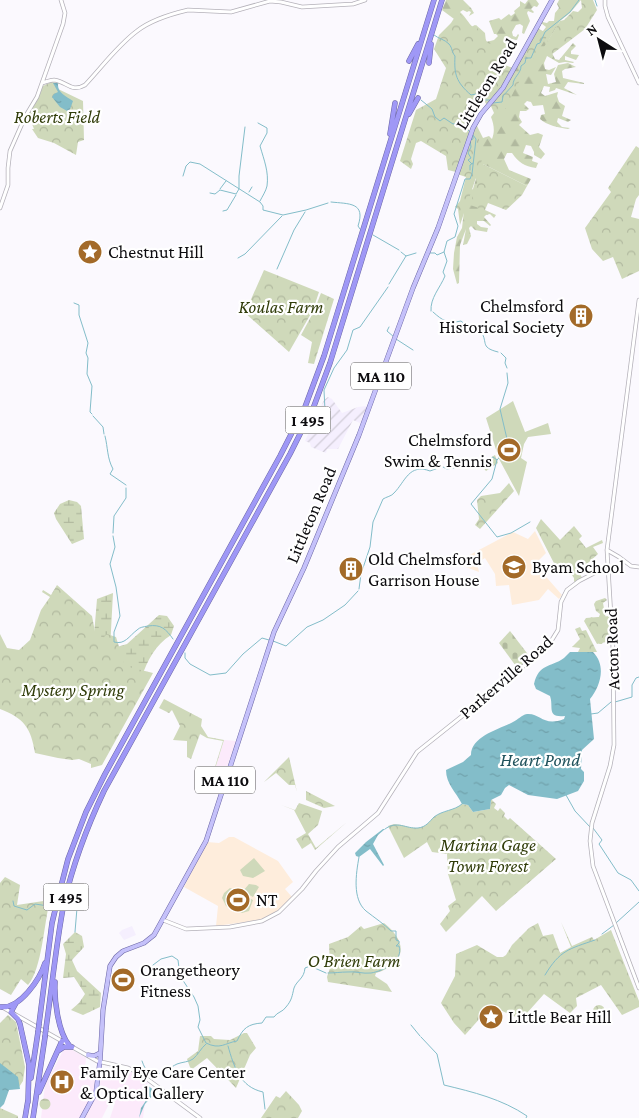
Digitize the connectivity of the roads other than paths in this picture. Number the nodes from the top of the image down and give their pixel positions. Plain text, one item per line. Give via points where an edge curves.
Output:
1 (61, 0) edge
2 (365, 0) edge
3 (434, 0) edge
4 (442, 0) edge
5 (552, 0) edge
6 (605, 0) edge
7 (439, 12) junction
8 (427, 22) junction
9 (409, 61) dead end
10 (429, 63) dead end
11 (42, 83) junction
12 (639, 83) edge
13 (418, 98) dead end
14 (395, 103) dead end
15 (396, 150) junction
16 (386, 155) junction
17 (0, 208) edge
18 (639, 300) edge
19 (607, 550) junction
20 (616, 555) junction
21 (608, 564) junction
22 (639, 567) edge
23 (163, 920) junction
24 (51, 935) junction
25 (55, 962) junction
26 (639, 988) edge
27 (16, 1003) junction
28 (1, 1006) edge
29 (11, 1012) junction
30 (25, 1020) junction
31 (22, 1030) junction
32 (62, 1030) junction
33 (101, 1032) junction
34 (60, 1040) junction
35 (71, 1046) junction
36 (100, 1053) junction
37 (56, 1055) junction
38 (88, 1055) junction
39 (100, 1062) junction
40 (28, 1102) junction
41 (34, 1115) edge
42 (25, 1118) edge
43 (82, 1118) edge
44 (200, 1118) edge

1 - 11 main road via 65,19
2 - 11 main road via 353,4 302,7 270,1 231,12 188,10 135,32 79,88 54,80
3 - 8 highway, I 495
4 - 7 highway, I 495
5 - 23 main road, Littleton Road / MA 110 via 503,88 472,128 438,228 359,435 274,632 206,839
6 - 12 main road via 606,12
7 - 10 highway
7 - 15 highway, I 495
8 - 9 highway
8 - 16 highway, I 495
11 - 17 main road via 10,150 8,185
13 - 15 highway
14 - 16 highway
15 - 25 highway, I 495 via 314,406 94,811 73,868
16 - 24 highway, I 495 via 322,362 301,417 86,812 68,858
18 - 19 main road, Acton Road
19 - 20 main road
19 - 21 main road, Acton Road
20 - 21 main road
20 - 22 main road
21 - 23 main road, Parkerville Road via 576,582 562,597 558,630 549,644 417,752 378,814 338,847 276,914 244,925 199,929 183,928
21 - 26 main road, Acton Road via 614,738 610,766 592,823 590,852
23 - 33 main road, Littleton Road / MA 110 via 148,940 123,951 111,964
24 - 27 highway via 39,978
24 - 40 highway, I 495, bridge
25 - 32 highway via 55,994
25 - 41 highway, I 495, bridge
27 - 28 highway via 10,1007
27 - 29 highway
28 - 29 main road
29 - 30 main road
29 - 31 highway
30 - 31 highway
30 - 34 main road
31 - 40 highway via 29,1065
32 - 34 highway
32 - 35 highway via 64,1039
33 - 36 main road, Littleton Road / MA 110
33 - 39 main road, Littleton Road / MA 110
34 - 35 main road
34 - 37 highway
35 - 37 highway via 64,1047
35 - 38 main road
36 - 38 main road
36 - 39 main road, Littleton Road / MA 110
37 - 41 highway via 42,1085
38 - 39 main road
39 - 43 main road, Littleton Road / MA 110 via 97,1089
39 - 44 main road via 139,1073
40 - 42 highway, I 495

